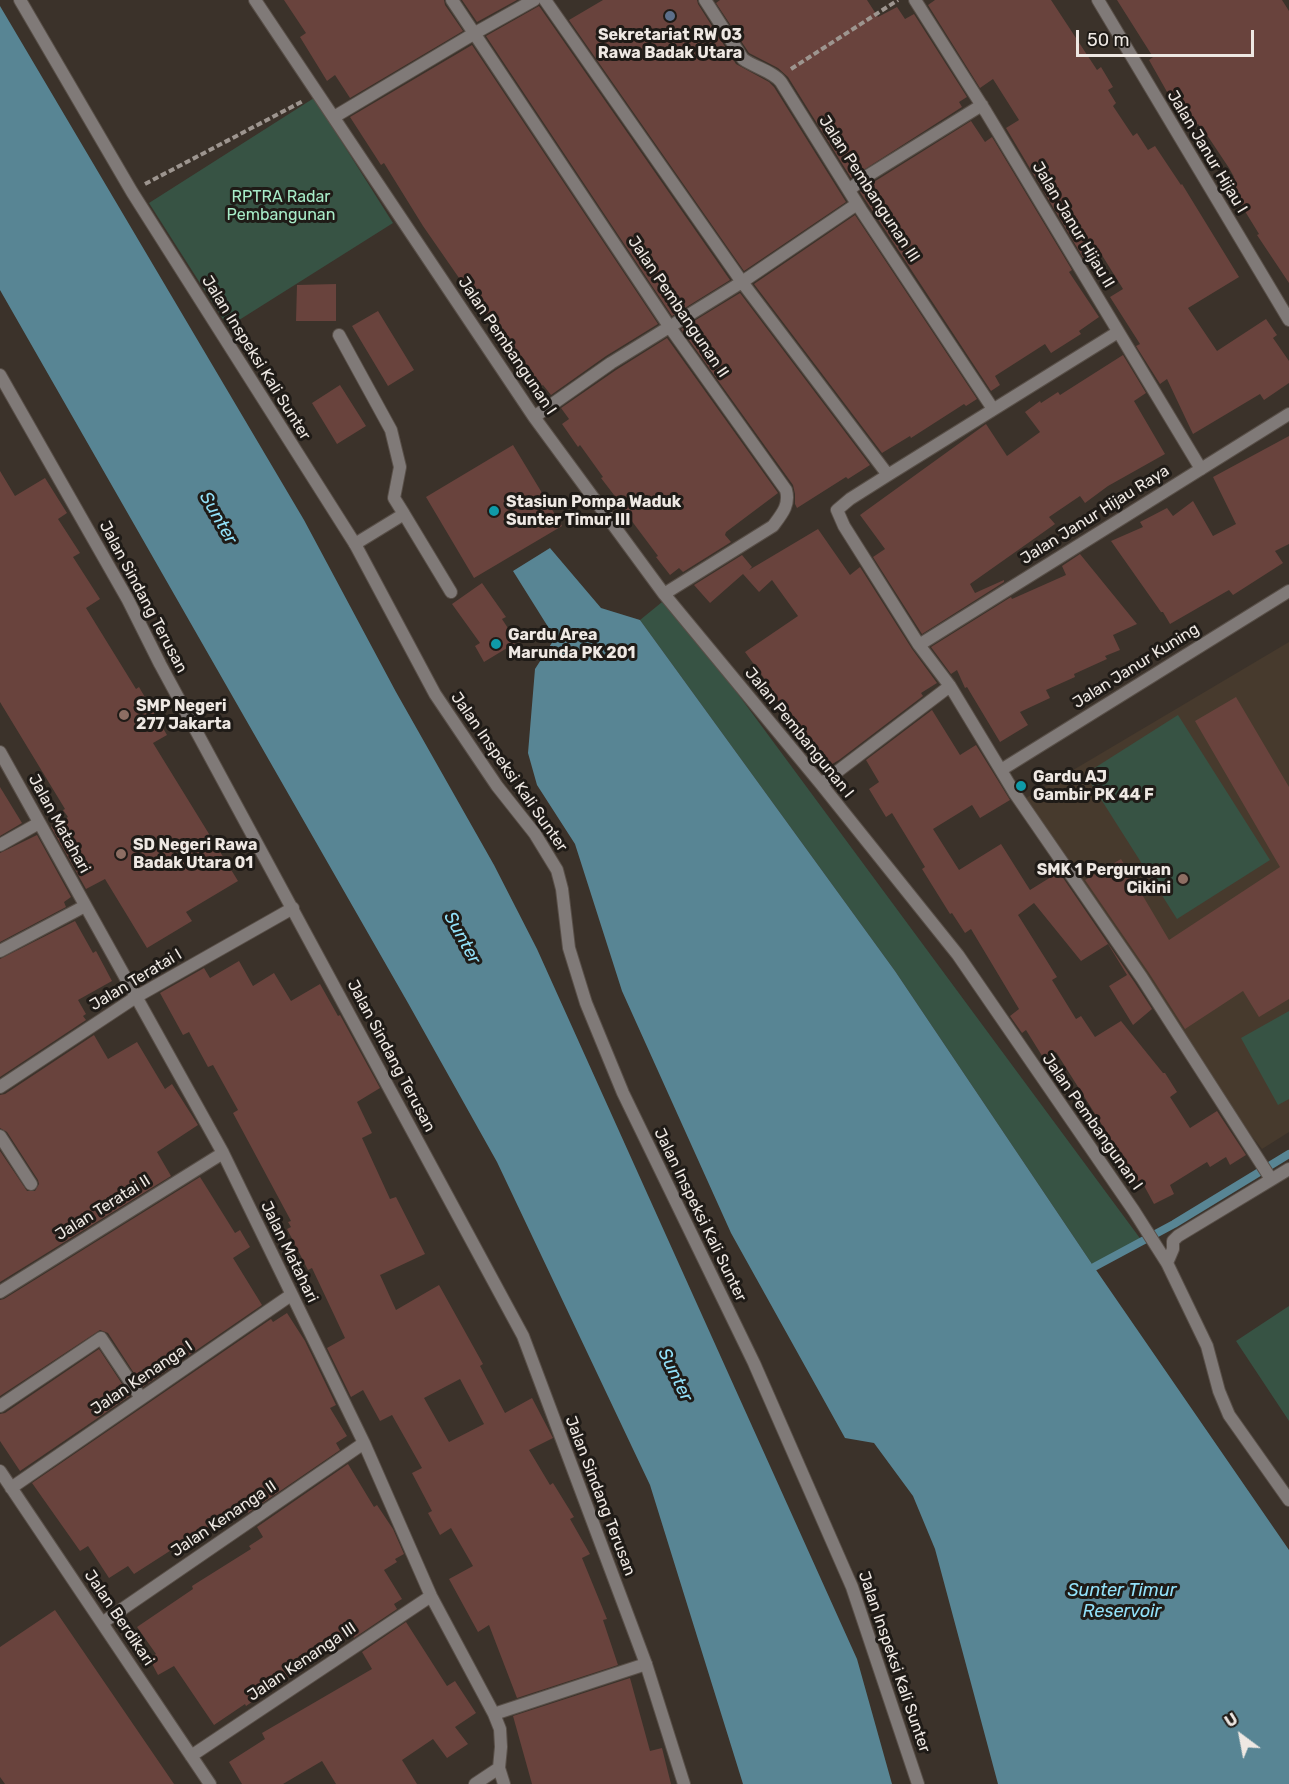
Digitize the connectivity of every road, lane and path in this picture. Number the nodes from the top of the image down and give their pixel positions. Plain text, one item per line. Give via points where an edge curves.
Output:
1 (20, 0) edge
2 (255, 0) edge
3 (452, 0) edge
4 (534, 0) edge
5 (545, 0) edge
6 (705, 0) edge
7 (899, 0) edge
8 (915, 0) edge
9 (1098, 0) edge
10 (475, 33) junction
11 (777, 77) junction
12 (319, 93) junction
13 (982, 105) junction
14 (334, 117) junction
15 (849, 190) junction
16 (132, 192) junction
17 (857, 204) junction
18 (742, 282) junction
19 (1289, 320) edge
20 (669, 326) junction
21 (1118, 332) junction
22 (339, 335) dead end
23 (0, 375) edge
24 (993, 409) junction
25 (1289, 414) edge
26 (534, 417) junction
27 (1201, 469) junction
28 (888, 474) junction
29 (404, 514) junction
30 (355, 544) junction
31 (452, 591) dead end
32 (1289, 591) edge
33 (664, 594) junction
34 (919, 645) junction
35 (950, 686) junction
36 (0, 752) edge
37 (1001, 770) junction
38 (820, 784) junction
39 (39, 822) junction
40 (0, 845) edge
41 (85, 906) junction
42 (293, 908) junction
43 (0, 951) edge
44 (136, 996) junction
45 (0, 1087) edge
46 (0, 1136) edge
47 (223, 1153) junction
48 (1289, 1169) edge
49 (1270, 1178) junction
50 (31, 1184) dead end
51 (1167, 1263) junction
52 (0, 1292) edge
53 (291, 1296) junction
54 (141, 1398) junction
55 (0, 1406) edge
56 (364, 1443) junction
57 (0, 1471) edge
58 (11, 1488) junction
59 (1289, 1500) edge
60 (431, 1596) junction
61 (102, 1623) junction
62 (646, 1664) junction
63 (494, 1714) junction
64 (191, 1756) junction
65 (499, 1768) junction
66 (210, 1784) edge
67 (475, 1784) edge
68 (504, 1784) edge
69 (684, 1784) edge
70 (918, 1784) edge

1 - 16 street, Jalan Inspeksi Kali Sunter
2 - 12 street, Jalan Pembangunan I
3 - 10 street, Jalan Pembangunan II
4 - 10 street
5 - 18 street
6 - 11 street via 743,59
7 - 11 path
8 - 13 street, Jalan Janur Hijau II
9 - 19 street, Jalan Janur Hijau I
10 - 14 street
10 - 20 street, Jalan Pembangunan II
11 - 15 street, Jalan Pembangunan III
12 - 14 street, Jalan Pembangunan I
12 - 16 path
13 - 15 street
13 - 21 street, Jalan Janur Hijau II
14 - 26 street, Jalan Pembangunan I
15 - 17 street, Jalan Pembangunan III
16 - 30 street, Jalan Inspeksi Kali Sunter
17 - 18 street
17 - 24 street, Jalan Pembangunan III
18 - 20 street
18 - 28 street
20 - 26 street
20 - 33 street, Jalan Pembangunan II via 786,490 788,500 773,526
21 - 24 street
21 - 27 street, Jalan Janur Hijau II
22 - 29 street via 391,430 400,467 394,498
23 - 42 street, Jalan Sindang Terusan via 128,600
24 - 28 street
25 - 27 street, Jalan Janur Hijau Raya
26 - 33 street, Jalan Pembangunan I
27 - 34 street, Jalan Janur Hijau Raya
28 - 34 street via 837,510
29 - 30 street
29 - 31 street
30 - 70 street, Jalan Inspeksi Kali Sunter via 435,694 557,870 569,948 586,1003 623,1093 754,1363 852,1587
32 - 37 street, Jalan Janur Kuning
33 - 38 street, Jalan Pembangunan I
34 - 35 street
35 - 37 street
35 - 38 street
36 - 39 street, Jalan Matahari
37 - 49 street via 1142,978
38 - 51 street, Jalan Pembangunan I via 958,955
39 - 40 street
39 - 41 street, Jalan Matahari
41 - 43 street
41 - 44 street, Jalan Matahari
42 - 44 street, Jalan Teratai I
42 - 62 street, Jalan Sindang Terusan via 522,1336
44 - 45 street, Jalan Teratai I
44 - 47 street, Jalan Matahari
46 - 50 street
47 - 52 street, Jalan Teratai II
47 - 53 street, Jalan Matahari
48 - 49 street
49 - 51 street via 1178,1236
51 - 59 street, Jalan Pembangunan I via 1207,1346 1218,1391 1229,1415
53 - 54 street, Jalan Kenanga I
53 - 56 street, Jalan Matahari
54 - 55 street via 101,1338
54 - 58 street, Jalan Kenanga I
56 - 60 street, Jalan Matahari
56 - 61 street, Jalan Kenanga II
57 - 58 street, Jalan Berdikari
58 - 61 street, Jalan Berdikari
60 - 63 street, Jalan Matahari
60 - 64 street, Jalan Kenanga III
61 - 64 street, Jalan Berdikari
62 - 63 street
62 - 69 street, Jalan Sindang Terusan
63 - 65 street, Jalan Matahari via 500,1729
64 - 66 street, Jalan Berdikari
65 - 67 street
65 - 68 street, Jalan Matahari

